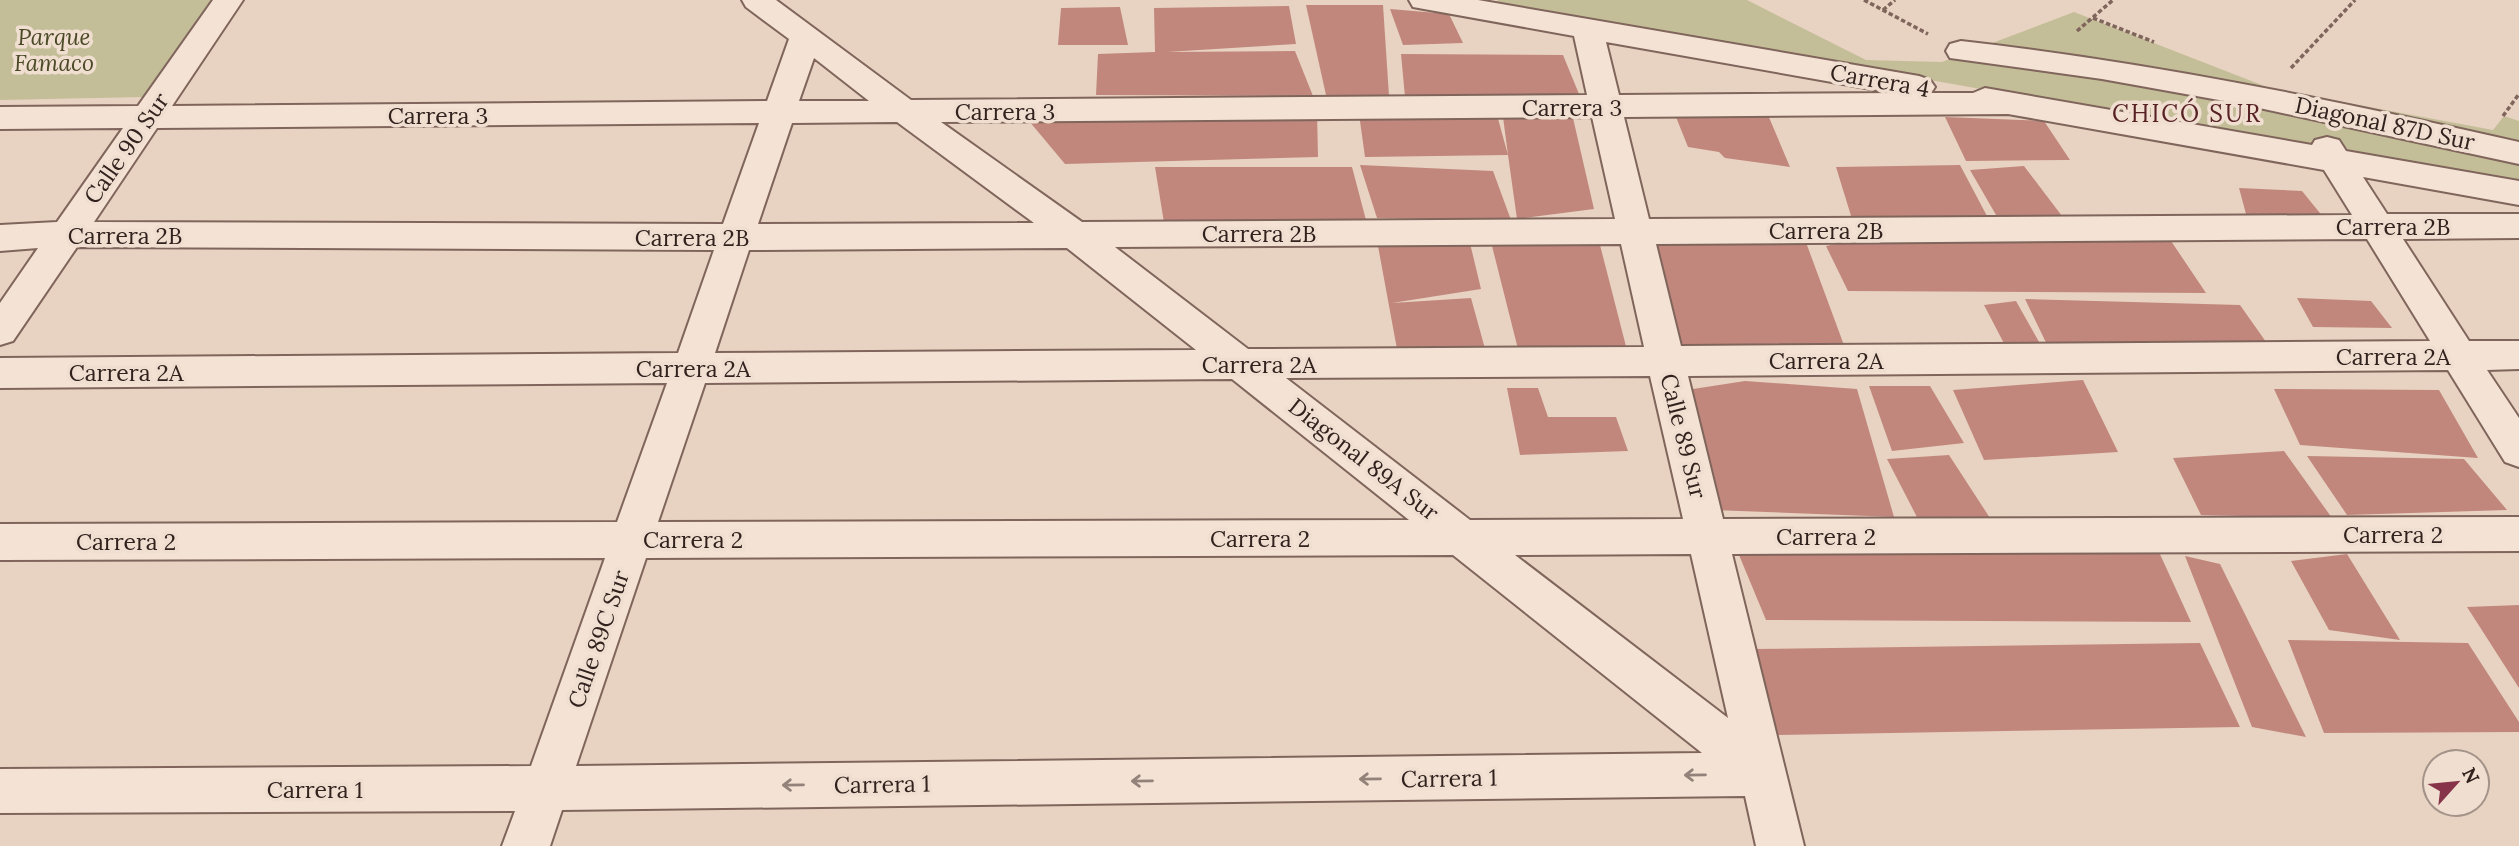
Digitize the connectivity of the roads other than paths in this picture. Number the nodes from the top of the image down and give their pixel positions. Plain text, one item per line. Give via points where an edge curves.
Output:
1 (228, 0) edge
2 (757, 0) edge
3 (1424, 0) edge
4 (1587, 27) junction
5 (806, 35) junction
6 (1961, 51) road end
7 (2010, 103) junction
8 (2299, 104) junction
9 (1606, 106) junction
10 (905, 112) junction
11 (780, 113) junction
12 (147, 117) junction
13 (0, 118) edge
14 (2519, 153) edge
15 (2336, 163) junction
16 (2519, 193) edge
17 (2376, 226) junction
18 (2519, 226) edge
19 (1635, 231) junction
20 (66, 234) junction
21 (1075, 235) junction
22 (737, 237) junction
23 (0, 238) edge
24 (0, 331) edge
25 (2519, 355) edge
26 (2459, 356) junction
27 (1665, 361) junction
28 (1244, 365) junction
29 (691, 368) junction
30 (0, 373) edge
31 (2519, 451) edge
32 (2519, 534) edge
33 (1708, 536) junction
34 (1463, 537) junction
35 (632, 540) junction
36 (0, 542) edge
37 (1764, 775) junction
38 (546, 788) junction
39 (0, 790) edge
40 (526, 846) edge
41 (1780, 846) edge

1 - 12 street, Calle 90 Sur
2 - 5 street, Diagonal 89A Sur
3 - 4 street, Carrera 4
4 - 7 street, Carrera 4
4 - 9 street, Calle 89 Sur
5 - 10 street, Diagonal 89A Sur
5 - 11 street, Calle 89C Sur
6 - 8 street, Diagonal 87D Sur via 2053,60
7 - 9 street, Carrera 3
7 - 15 street, Carrera 4
8 - 14 street, Diagonal 87D Sur
8 - 15 street
9 - 10 street, Carrera 3
9 - 19 street, Calle 89 Sur
10 - 11 street, Carrera 3
10 - 21 street, Diagonal 89A Sur
11 - 12 street, Carrera 3
11 - 22 street, Calle 89C Sur
12 - 13 street, Carrera 3
12 - 20 street, Calle 90 Sur
15 - 16 street, Diagonal 87D Sur
15 - 17 street
17 - 18 street, Carrera 2B
17 - 19 street, Carrera 2B
17 - 26 street
19 - 21 street, Carrera 2B
19 - 27 street, Calle 89 Sur
20 - 22 street, Carrera 2B
20 - 23 street, Carrera 2B
20 - 24 street, Calle 90 Sur
21 - 22 street, Carrera 2B
21 - 28 street, Diagonal 89A Sur
22 - 29 street, Calle 89C Sur
25 - 26 street, Carrera 2A
26 - 27 street, Carrera 2A
26 - 31 street
27 - 28 street, Carrera 2A
27 - 33 street, Calle 89 Sur
28 - 29 street, Carrera 2A
28 - 34 street, Diagonal 89A Sur
29 - 30 street, Carrera 2A
29 - 35 street, Calle 89C Sur
32 - 33 street, Carrera 2
33 - 34 street, Carrera 2
33 - 37 street, Calle 89 Sur
34 - 35 street, Carrera 2
34 - 37 street, Diagonal 89A Sur
35 - 36 street, Carrera 2
35 - 38 street, Calle 89C Sur
37 -> 38 street, Carrera 1
37 - 41 street, Calle 89 Sur
38 - 39 street, Carrera 1
38 - 40 street, Calle 89C Sur

